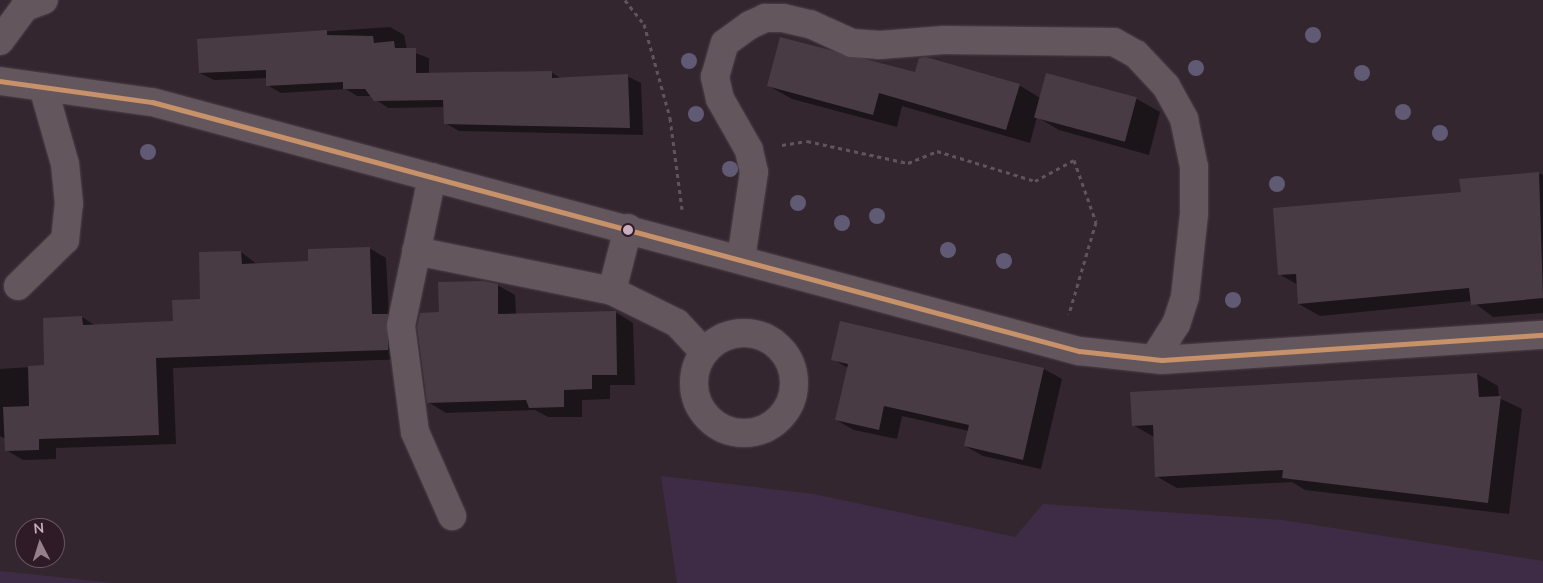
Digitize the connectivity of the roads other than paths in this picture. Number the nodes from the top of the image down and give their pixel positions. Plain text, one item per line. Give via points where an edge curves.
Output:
1 (44, 0) edge
2 (0, 41) edge
3 (0, 81) edge
4 (43, 87) junction
5 (432, 177) junction
6 (628, 228) junction
7 (416, 251) junction
8 (741, 259) junction
9 (18, 286) dead end
10 (612, 291) junction
11 (1543, 335) edge
12 (704, 352) dead end
13 (1154, 360) junction
14 (452, 516) dead end

1 - 2 street via 25,7
3 - 4 street
4 - 5 street via 152,102
4 - 9 street via 66,164 69,204 65,240
5 - 6 street
5 - 7 street
6 - 8 street
6 - 10 street
7 - 10 street
7 - 14 street via 400,326 413,422
8 - 13 street via 1060,346
8 - 13 street via 754,172 749,150 728,117 715,77 725,43 765,18 810,24 852,43 880,45 944,40 1114,42 1136,54 1166,86 1184,118 1194,167 1194,214 1185,297 1176,324
10 - 12 street via 677,323
11 - 13 street

